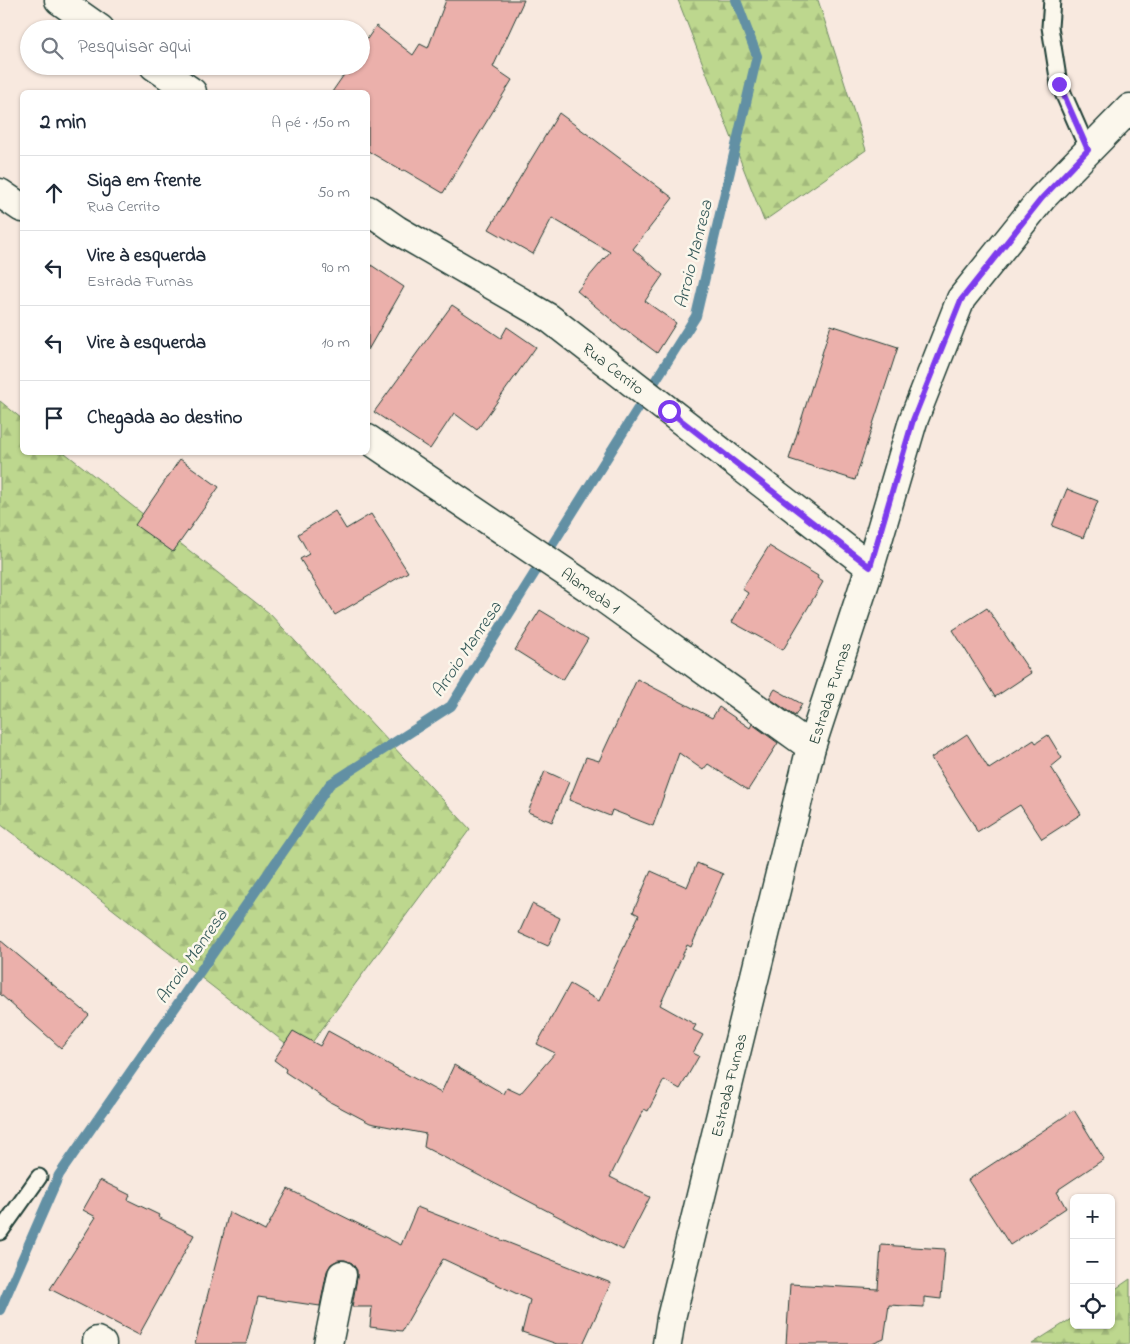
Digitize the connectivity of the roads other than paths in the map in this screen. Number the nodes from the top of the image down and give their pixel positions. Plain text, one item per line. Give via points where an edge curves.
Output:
1 (59, 0) edge
2 (1052, 0) edge
3 (87, 20) edge
4 (167, 75) edge
5 (189, 90) edge
6 (1130, 108) edge
7 (1088, 150) junction
8 (0, 193) edge
9 (20, 207) edge
10 (370, 211) edge
11 (370, 440) edge
12 (870, 567) junction
13 (811, 747) junction
14 (39, 1177) dead end
15 (0, 1232) edge
16 (342, 1274) dead end
17 (328, 1344) edge
18 (667, 1344) edge

1 - 3 street
2 - 7 lane via 1050,27 1059,84
4 - 5 street
6 - 7 street, Estrada Furnas
7 - 12 street, Estrada Furnas via 1042,198 961,300 913,420
8 - 9 street
10 - 12 street, Rua Cerrito via 549,318
11 - 13 street, Alameda 1 via 599,595
12 - 13 street, Estrada Furnas
13 - 18 street, Estrada Furnas via 670,1318
14 - 15 lane
16 - 17 street

